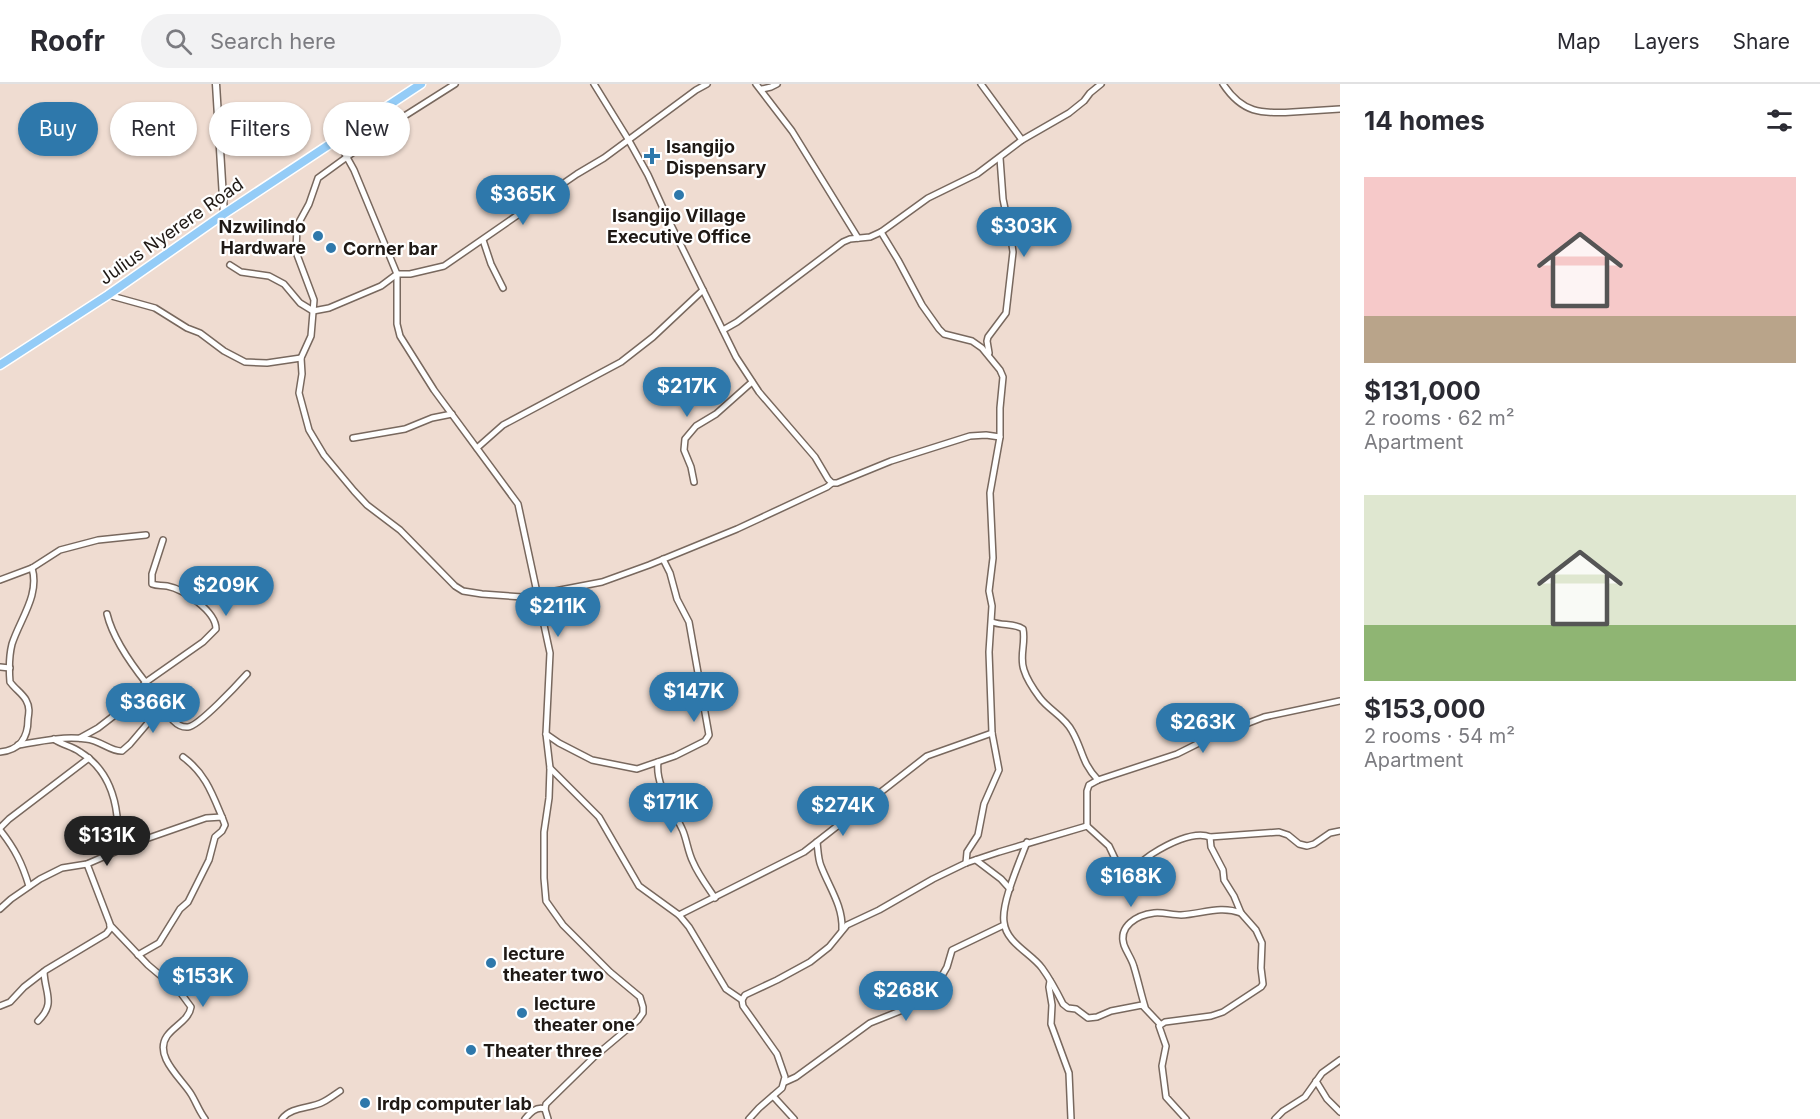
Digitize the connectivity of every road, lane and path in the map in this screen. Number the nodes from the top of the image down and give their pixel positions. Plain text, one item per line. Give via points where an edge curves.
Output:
1 (216, 84) edge
2 (421, 84) edge
3 (455, 84) edge
4 (594, 84) edge
5 (707, 84) edge
6 (756, 84) edge
7 (981, 84) edge
8 (1101, 84) edge
9 (1232, 84) edge
10 (774, 86) edge
11 (1225, 87) edge
12 (762, 89) junction
13 (766, 96) junction
14 (394, 102) edge
15 (1340, 109) edge
16 (628, 139) junction
17 (1022, 140) junction
18 (323, 149) edge
19 (347, 157) junction
20 (1000, 158) junction
21 (224, 214) junction
22 (881, 232) junction
23 (858, 238) junction
24 (483, 240) junction
25 (230, 265) dead end
26 (397, 274) junction
27 (503, 288) dead end
28 (703, 290) junction
29 (108, 295) junction
30 (313, 311) junction
31 (723, 330) junction
32 (989, 355) junction
33 (301, 358) junction
34 (0, 365) edge
35 (752, 382) junction
36 (452, 414) junction
37 (1000, 437) junction
38 (353, 438) dead end
39 (477, 448) junction
40 (694, 482) dead end
41 (832, 483) junction
42 (146, 535) dead end
43 (163, 540) dead end
44 (663, 559) junction
45 (32, 568) junction
46 (0, 580) edge
47 (537, 598) junction
48 (107, 614) dead end
49 (992, 622) junction
50 (0, 667) edge
51 (10, 668) junction
52 (247, 674) dead end
53 (146, 682) junction
54 (1340, 700) edge
55 (164, 707) junction
56 (992, 733) junction
57 (546, 734) junction
58 (80, 738) junction
59 (54, 739) junction
60 (18, 746) junction
61 (0, 752) edge
62 (183, 757) dead end
63 (89, 758) junction
64 (658, 762) junction
65 (550, 768) junction
66 (1098, 780) junction
67 (117, 816) dead end
68 (222, 817) junction
69 (1087, 825) junction
70 (0, 829) edge
71 (1340, 831) edge
72 (1210, 837) junction
73 (817, 842) junction
74 (1027, 842) junction
75 (976, 860) junction
76 (966, 863) junction
77 (87, 864) junction
78 (29, 886) junction
79 (1010, 890) junction
80 (715, 898) junction
81 (0, 909) edge
82 (1241, 913) junction
83 (679, 915) junction
84 (110, 925) junction
85 (1004, 926) junction
86 (842, 930) junction
87 (138, 955) junction
88 (44, 972) junction
89 (1050, 981) junction
90 (742, 1000) junction
91 (0, 1006) edge
92 (1145, 1008) junction
93 (38, 1021) dead end
94 (1160, 1024) junction
95 (1340, 1060) edge
96 (1316, 1081) junction
97 (785, 1082) junction
98 (340, 1091) dead end
99 (773, 1096) junction
100 (545, 1109) junction
101 (1340, 1112) edge
102 (205, 1119) edge
103 (282, 1119) edge
104 (525, 1119) edge
105 (548, 1119) edge
106 (749, 1119) edge
107 (794, 1119) edge
108 (1071, 1119) edge
109 (1186, 1119) edge
110 (1275, 1119) edge

1 - 21 street
2 - 14 highway, Julius Nyerere Road
3 - 19 street
4 - 16 street
5 - 16 street
6 - 12 street
7 - 17 street
8 - 17 street via 1070,113
9 - 11 street
10 - 12 street
10 - 13 street
11 - 15 street via 1239,103 1253,111 1269,114
12 - 13 street
13 - 23 street
16 - 24 street
16 - 28 street
17 - 20 street
18 - 21 highway, Julius Nyerere Road
19 - 26 street
19 - 30 street via 318,178 297,226 297,252 314,300
20 - 22 street via 928,198
20 - 32 street via 1013,252 1006,313 988,337
21 - 29 highway, Julius Nyerere Road
22 - 23 street
22 - 32 street via 939,329 972,341
23 - 31 street via 843,242
24 - 26 street via 444,266
24 - 27 street
25 - 30 street via 241,272 269,276
26 - 30 street via 381,286
26 - 36 street via 400,336
28 - 31 street
28 - 39 street via 621,362 503,425
29 - 33 street via 156,308 245,362
29 - 34 highway, Julius Nyerere Road
30 - 33 street via 311,336
31 - 35 street
32 - 37 street via 1003,377
33 - 47 street via 299,393 309,430 324,455 367,505 400,530 463,591
35 - 40 street via 696,426 685,440 684,450
35 - 41 street
36 - 38 street via 394,432
36 - 39 street
37 - 41 street via 970,436
37 - 49 street via 990,493
39 - 47 street via 518,504
41 - 44 street
42 - 45 street via 98,540 60,550
43 - 53 street via 152,584 167,586 199,602 214,620 216,629
44 - 47 street via 602,582
44 - 64 street via 689,622 709,735 694,747
45 - 46 street
45 - 51 street via 34,590 12,645
47 - 57 street via 550,653
48 - 53 street via 113,634
49 - 56 street
49 - 66 street via 1023,629 1022,661 1028,679 1041,700 1072,731 1084,763
50 - 51 street
51 - 60 street via 10,682 29,707 28,733
52 - 55 street via 190,727 173,721
53 - 55 street
53 - 58 street via 120,711
54 - 66 street via 1264,717 1177,754
55 - 58 street via 122,751
56 - 73 street via 927,756
56 - 76 street via 999,770
57 - 64 street via 592,760 637,769
57 - 65 street
58 - 59 street
59 - 60 street
59 - 63 street
60 - 61 street
62 - 68 street via 196,766
63 - 67 street via 106,776
63 - 70 street
64 - 80 street via 659,778 693,863
65 - 83 street via 599,817 639,886
65 - 100 street via 544,832 546,902 609,972 636,993 643,1012
66 - 69 street via 1087,790
68 - 77 street via 206,818
68 - 87 street via 225,825 215,837 209,860 188,902 159,943
69 - 72 street via 1109,846 1123,870 1141,864 1178,840 1205,834
69 - 74 street
70 - 78 street via 23,864
71 - 72 street via 1307,846 1279,832
72 - 82 street via 1224,880
73 - 80 street
73 - 86 street via 821,866 841,915
74 - 75 street
74 - 79 street
75 - 76 street
75 - 79 street
76 - 86 street
77 - 78 street via 62,868
77 - 84 street
78 - 81 street
79 - 85 street
80 - 83 street
82 - 92 street via 1230,909 1182,915 1153,913 1138,917 1126,927 1124,944
82 - 94 street via 1262,944 1261,987 1211,1017
83 - 90 street via 726,989
84 - 87 street
84 - 88 street via 106,934
85 - 89 street
85 - 97 street via 952,950 943,975 902,1012 870,1023
86 - 90 street via 810,962 745,994
87 - 102 street via 180,992 191,1007 190,1013 166,1037 164,1052
88 - 91 street
88 - 93 street via 49,1000
89 - 92 street via 1063,1004 1088,1018 1132,1006
89 - 108 street via 1051,1024 1069,1073
90 - 97 street via 781,1061
92 - 94 street
94 - 109 street via 1158,1029 1166,1046 1162,1066 1166,1096
95 - 96 street
96 - 101 street via 1326,1099
96 - 110 street via 1305,1097
97 - 99 street
98 - 103 street via 322,1103 291,1111
99 - 106 street
99 - 107 street
100 - 104 street via 536,1108
100 - 105 street

